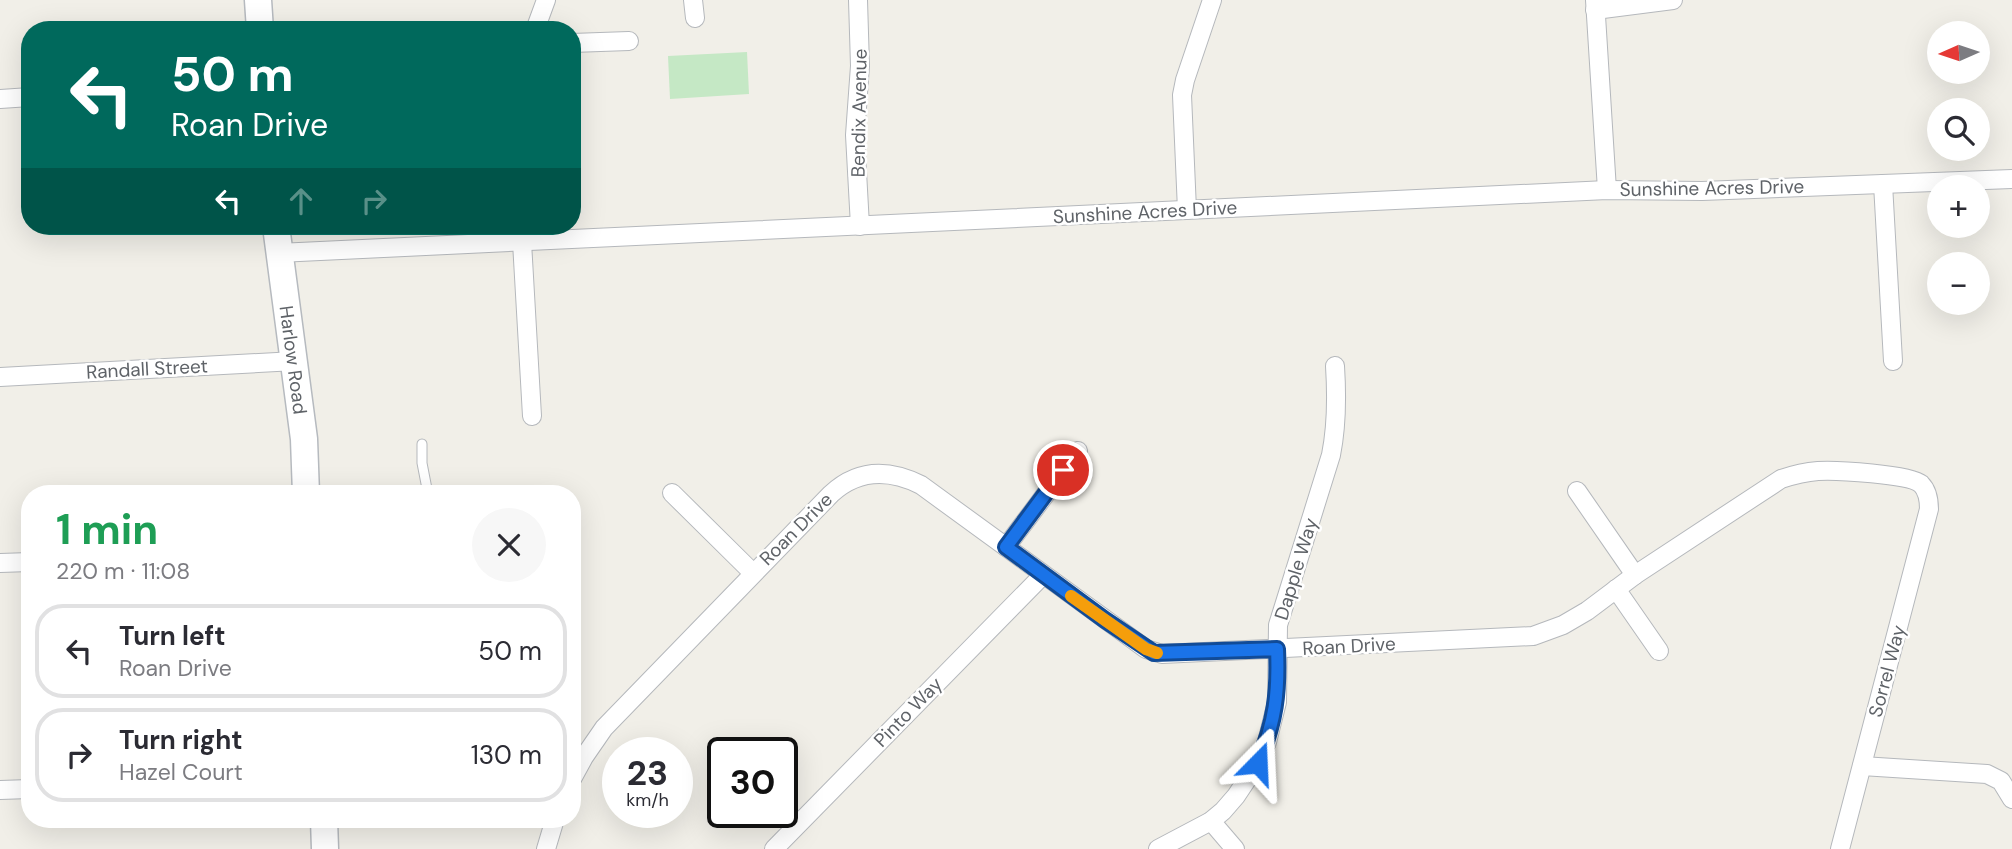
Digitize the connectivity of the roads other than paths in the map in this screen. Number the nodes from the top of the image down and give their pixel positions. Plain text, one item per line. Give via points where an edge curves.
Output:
1 (258, 0) edge
2 (546, 0) edge
3 (858, 0) edge
4 (1212, 0) edge
5 (1673, 0) edge
6 (1595, 5) edge
7 (259, 21) edge
8 (539, 21) edge
9 (629, 41) dead end
10 (581, 43) edge
11 (21, 98) edge
12 (0, 99) edge
13 (2012, 179) edge
14 (1883, 184) junction
15 (1606, 190) junction
16 (1187, 210) junction
17 (860, 226) junction
18 (277, 235) edge
19 (522, 242) junction
20 (278, 253) junction
21 (295, 361) junction
22 (1893, 361) dead end
23 (1335, 366) dead end
24 (0, 377) edge
25 (532, 416) dead end
26 (422, 444) dead end
27 (1078, 451) dead end
28 (306, 485) edge
29 (426, 485) edge
30 (1577, 491) dead end
31 (1927, 492) joint
32 (672, 494) dead end
33 (1006, 547) junction
34 (21, 562) edge
35 (0, 563) edge
36 (753, 573) junction
37 (1043, 575) junction
38 (1635, 575) junction
39 (1616, 589) junction
40 (1277, 649) junction
41 (1660, 651) dead end
42 (581, 762) edge
43 (1862, 766) junction
44 (21, 789) edge
45 (0, 790) edge
46 (2012, 799) edge
47 (1212, 821) junction
48 (324, 828) edge
49 (552, 828) edge
50 (325, 849) edge
51 (546, 849) edge
52 (774, 849) edge
53 (1158, 849) edge
54 (1235, 849) edge
55 (1840, 849) edge

1 - 7 main road
2 - 8 street
3 - 17 street, Bendix Avenue via 855,135
4 - 16 street via 1182,95
5 - 6 street
6 - 15 street
9 - 10 street
11 - 12 street
13 - 14 street, Sunshine Acres Drive
14 - 15 street, Sunshine Acres Drive
14 - 22 street
15 - 16 street, Sunshine Acres Drive
16 - 17 street, Sunshine Acres Drive
17 - 19 street, Sunshine Acres Drive
18 - 20 main road, Harlow Road
19 - 20 street, Sunshine Acres Drive
19 - 25 street
20 - 21 main road, Harlow Road
21 - 24 street, Randall Street
21 - 28 main road, Harlow Road
23 - 40 street, Dapple Way via 1333,444 1279,625
26 - 29 lane
27 - 33 street
30 - 38 street
31 - 38 street, Roan Drive via 1905,478 1828,471 1790,475 1771,483
31 - 43 street, Sorrel Way via 1929,509
32 - 36 street
33 - 36 street, Roan Drive via 921,485 874,473 838,487
33 - 37 street, Roan Drive
34 - 35 street
36 - 42 street, Roan Drive via 604,728
37 - 40 street, Roan Drive via 1154,653
37 - 52 street, Pinto Way
38 - 39 street, Roan Drive
39 - 40 street, Roan Drive via 1563,625 1533,636
39 - 41 street
40 - 47 street, Dapple Way via 1277,702 1267,742 1249,778
43 - 46 street via 1987,774 2001,781
43 - 55 street, Sorrel Way
44 - 45 street
47 - 53 street, Dapple Way
47 - 54 street
48 - 50 main road
49 - 51 street

